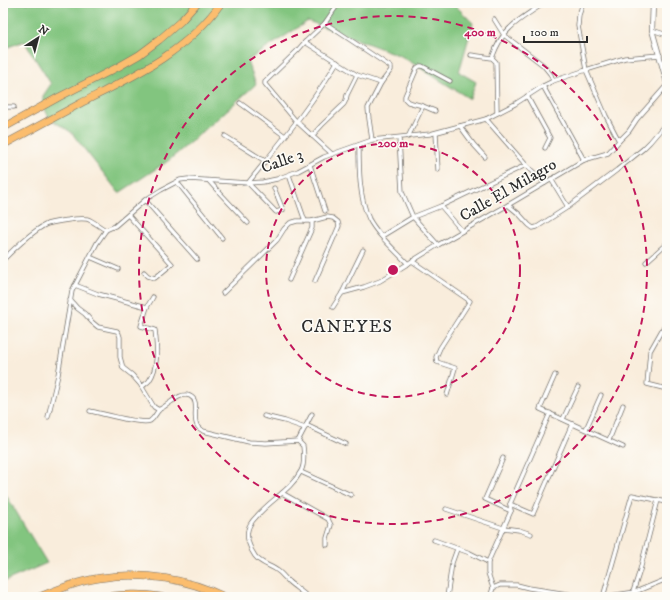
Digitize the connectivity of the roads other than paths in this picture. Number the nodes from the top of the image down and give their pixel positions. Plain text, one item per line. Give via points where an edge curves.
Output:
1 (197, 3) edge
2 (221, 3) edge
3 (341, 3) edge
4 (544, 3) edge
5 (653, 3) edge
6 (582, 6) dead end
7 (494, 19) dead end
8 (325, 23) junction
9 (652, 30) junction
10 (504, 35) junction
11 (667, 35) edge
12 (305, 42) junction
13 (471, 55) dead end
14 (660, 55) junction
15 (492, 58) junction
16 (337, 62) junction
17 (586, 70) junction
18 (357, 75) junction
19 (450, 81) dead end
20 (553, 81) junction
21 (381, 83) junction
22 (667, 84) edge
23 (544, 86) junction
24 (527, 96) junction
25 (240, 103) dead end
26 (423, 106) junction
27 (3, 107) edge
28 (14, 107) dead end
29 (435, 111) dead end
30 (497, 113) junction
31 (486, 120) junction
32 (296, 121) junction
33 (667, 122) edge
34 (460, 126) junction
35 (3, 128) edge
36 (436, 133) junction
37 (225, 136) dead end
38 (285, 136) junction
39 (312, 136) junction
40 (408, 137) junction
41 (399, 138) junction
42 (372, 140) junction
43 (619, 141) junction
44 (3, 145) edge
45 (359, 145) junction
46 (545, 148) dead end
47 (332, 154) junction
48 (485, 157) dead end
49 (584, 160) junction
50 (265, 161) junction
51 (310, 165) junction
52 (526, 165) junction
53 (438, 170) dead end
54 (289, 175) junction
55 (551, 179) junction
56 (209, 181) junction
57 (177, 182) junction
58 (248, 183) junction
59 (545, 183) junction
60 (274, 188) dead end
61 (145, 200) junction
62 (508, 205) junction
63 (441, 206) junction
64 (568, 207) junction
65 (325, 211) dead end
66 (128, 215) junction
67 (413, 217) junction
68 (305, 221) junction
69 (312, 221) junction
70 (248, 222) dead end
71 (106, 230) junction
72 (462, 231) junction
73 (382, 236) junction
74 (222, 238) dead end
75 (438, 244) junction
76 (667, 244) edge
77 (363, 250) dead end
78 (90, 257) junction
79 (197, 259) dead end
80 (3, 260) edge
81 (412, 261) junction
82 (646, 262) dead end
83 (408, 264) junction
84 (118, 269) dead end
85 (144, 272) dead end
86 (289, 280) dead end
87 (315, 281) dead end
88 (75, 285) junction
89 (223, 293) dead end
90 (342, 293) junction
91 (153, 297) dead end
92 (70, 300) junction
93 (147, 307) junction
94 (334, 307) dead end
95 (667, 321) edge
96 (555, 375) dead end
97 (142, 387) junction
98 (578, 387) dead end
99 (667, 389) edge
100 (446, 395) dead end
101 (602, 395) dead end
102 (624, 405) dead end
103 (159, 410) junction
104 (90, 411) dead end
105 (550, 413) junction
106 (312, 414) dead end
107 (264, 416) dead end
108 (48, 417) dead end
109 (563, 419) junction
110 (572, 424) junction
111 (306, 427) junction
112 (586, 429) junction
113 (609, 440) junction
114 (298, 441) junction
115 (346, 444) dead end
116 (623, 447) dead end
117 (503, 458) dead end
118 (301, 472) junction
119 (282, 493) junction
120 (350, 495) dead end
121 (658, 500) junction
122 (667, 502) edge
123 (510, 504) junction
124 (446, 509) dead end
125 (511, 511) junction
126 (504, 528) junction
127 (531, 534) dead end
128 (434, 540) dead end
129 (327, 545) dead end
130 (457, 549) junction
131 (488, 562) junction
132 (667, 579) edge
133 (493, 588) junction
134 (633, 592) junction
135 (40, 597) edge
136 (101, 597) edge
137 (161, 597) edge
138 (226, 597) edge
139 (308, 597) edge
140 (447, 597) edge
141 (490, 597) edge
142 (603, 597) edge

1 - 35 highway via 159,40 139,55
2 - 44 highway via 191,36 159,61
3 - 8 street
4 - 10 street
5 - 9 street
6 - 17 street via 578,26
7 - 10 street
8 - 12 street
8 - 21 street via 391,67
9 - 11 street
9 - 14 street
10 - 15 street
10 - 20 street via 543,65
12 - 16 street
12 - 32 street via 265,82
13 - 15 street
14 - 17 street, Calle 3 via 625,58
14 - 22 street
15 - 30 street via 496,62
16 - 18 street
16 - 32 street
17 - 20 street, Calle 3
17 - 43 street
18 - 21 street
18 - 39 street via 344,104
19 - 26 street via 422,66 418,67 405,98 408,102
20 - 23 street, Calle 3
21 - 42 street via 368,108
22 - 43 street, Calle El Milagro
23 - 24 street, Calle 3
23 - 49 street
24 - 30 street, Calle 3
24 - 46 street via 550,138
25 - 38 street
26 - 29 street
26 - 40 street
27 - 28 street
30 - 31 street, Calle 3
31 - 34 street, Calle 3
31 - 52 street
32 - 38 street
32 - 39 street
33 - 64 street via 643,149
34 - 36 street, Calle 3
34 - 48 street
36 - 40 street, Calle 3
36 - 53 street
37 - 50 street
38 - 50 street
39 - 47 street
40 - 41 street, Calle 3
41 - 42 street, Calle 3
41 - 67 street via 402,192
42 - 45 street, Calle 3
43 - 49 street, Calle El Milagro via 608,153
45 - 47 street, Calle 3
45 - 73 street via 364,204 369,218
47 - 51 street, Calle 3
49 - 55 street, Calle El Milagro
50 - 58 street
51 - 54 street, Calle 3
51 - 65 street
52 - 59 street
52 - 63 street
54 - 58 street, Calle 3
54 - 68 street
55 - 59 street, Calle El Milagro
55 - 64 street
56 - 57 street, Calle 3 via 188,179
56 - 58 street, Calle 3
56 - 70 street
57 - 61 street, Calle 3
57 - 74 street
58 - 60 street via 276,212 283,210
59 - 62 street, Calle El Milagro
61 - 66 street, Calle 3
61 - 79 street
62 - 64 street via 534,228
62 - 72 street, Calle El Milagro
63 - 67 street
63 - 72 street
66 - 71 street, Calle 3
66 - 85 street via 172,264 155,278
67 - 73 street
67 - 75 street
68 - 69 street
68 - 89 street via 288,225 278,240
69 - 86 street via 312,228
69 - 87 street via 329,217 339,224
71 - 78 street, Calle 3
71 - 80 street via 85,219 51,223 28,237
72 - 75 street, Calle El Milagro
73 - 83 street
75 - 81 street, Calle El Milagro
76 - 82 street
77 - 90 street
78 - 84 street
78 - 88 street, Calle 3
81 - 83 street, Calle El Milagro
81 - 100 street via 470,301 436,357 437,362 455,368
83 - 90 street, Calle El Milagro via 372,285
88 - 92 street, Calle 3
88 - 93 street
90 - 94 street
91 - 93 street
92 - 97 street via 98,327 117,331 120,337 120,358 123,368
92 - 108 street, Calle 3 via 58,375
93 - 97 street via 141,326 155,330 157,341 155,366 150,380
95 - 99 street via 650,350 647,384
96 - 105 street via 540,409
97 - 103 street via 150,402
98 - 109 street
101 - 112 street
102 - 113 street
103 - 104 street via 148,422
103 - 114 street via 182,395 187,395 195,402 196,421 203,431 249,442
105 - 109 street
105 - 123 street
106 - 111 street
107 - 111 street
109 - 110 street
110 - 112 street
110 - 123 street via 533,514
111 - 114 street
111 - 115 street
112 - 113 street
113 - 116 street
114 - 118 street via 303,446 304,456
117 - 125 street via 485,499
118 - 119 street
118 - 120 street
119 - 129 street via 328,519 331,525
119 - 139 street via 267,505 248,529 250,548 260,561
121 - 122 street
121 - 134 street
121 - 142 street via 632,495
123 - 125 street
124 - 126 street
125 - 126 street
126 - 127 street
126 - 131 street
128 - 130 street
130 - 131 street
130 - 140 street via 452,563
131 - 133 street via 488,573
132 - 134 street
133 - 141 street
133 - 142 street via 500,585 517,585 574,595
134 - 142 street
135 - 138 highway via 87,580 129,576 173,580
136 - 137 highway via 129,594

